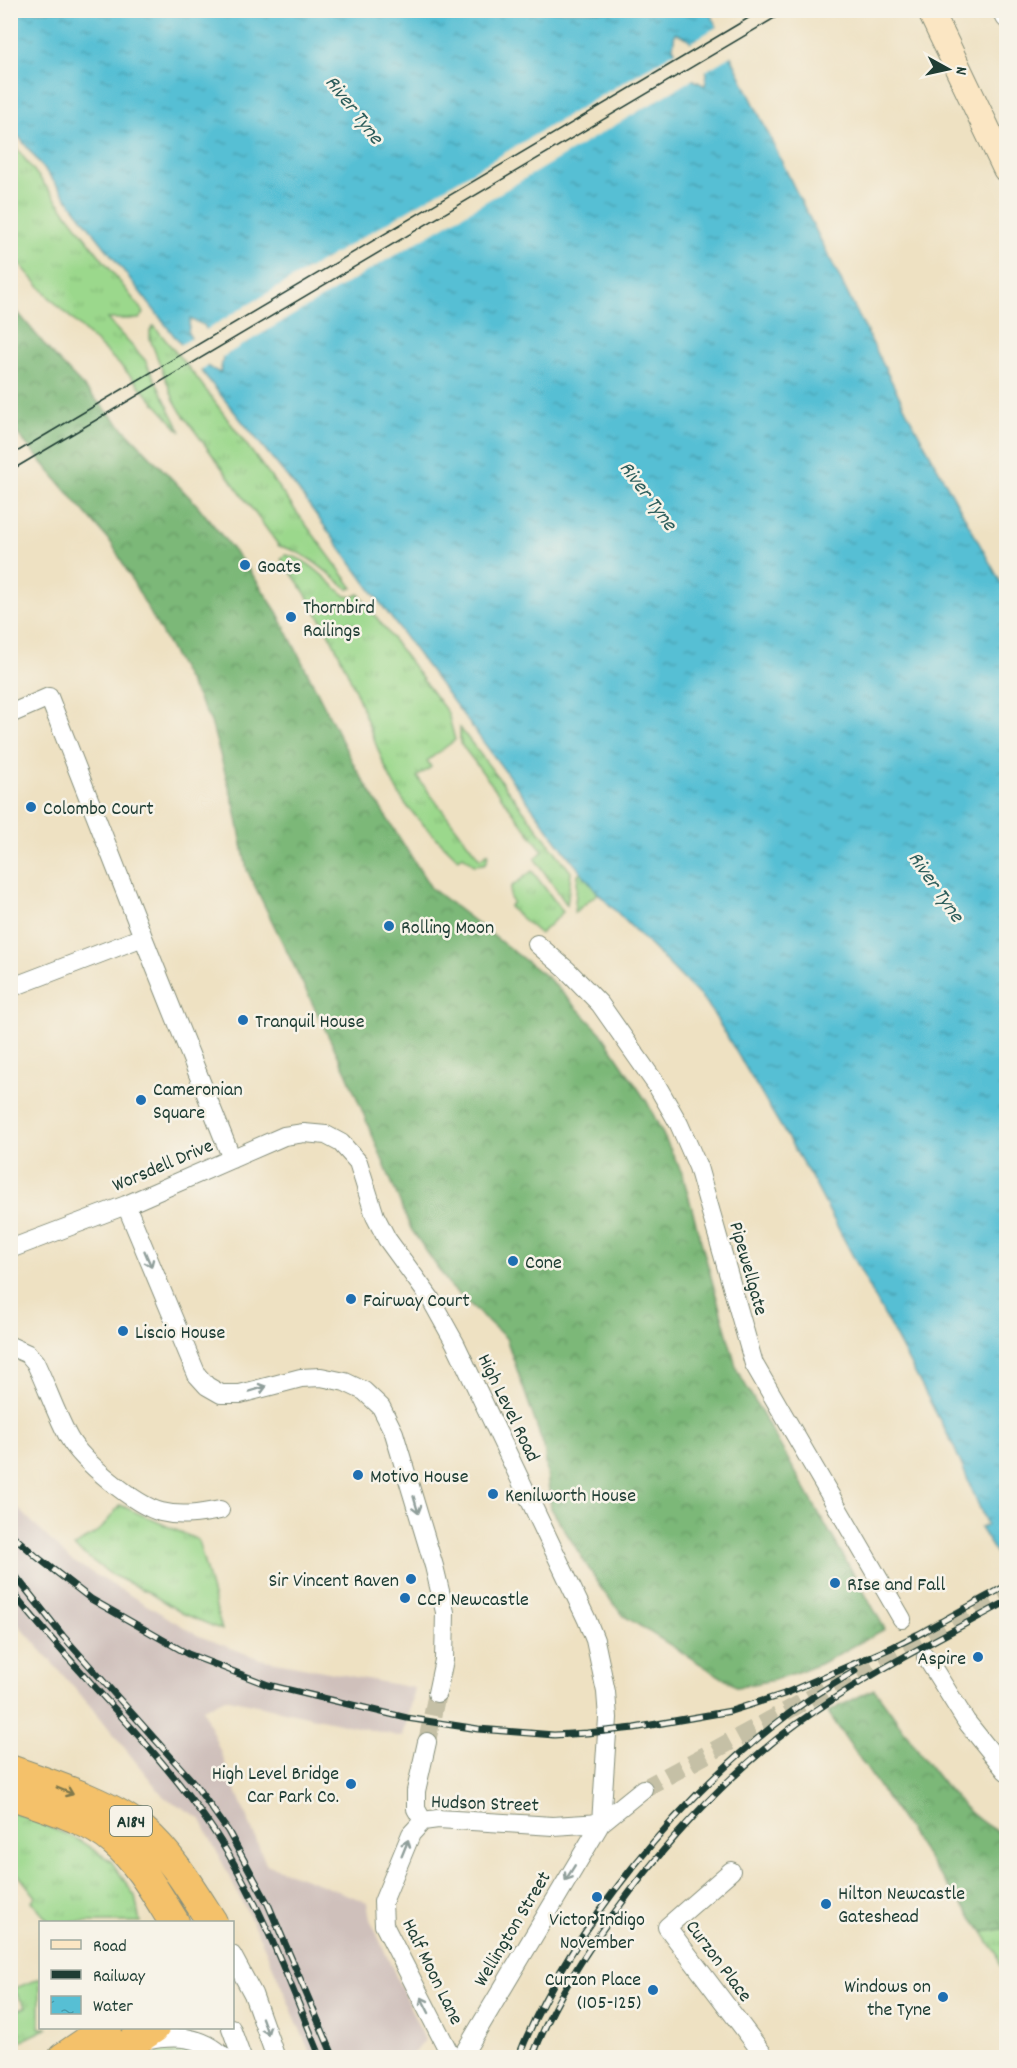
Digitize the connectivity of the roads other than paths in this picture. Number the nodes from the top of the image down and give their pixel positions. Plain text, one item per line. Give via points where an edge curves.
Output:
1 (930, 10) edge
2 (1000, 10) edge
3 (1006, 19) edge
4 (1006, 169) edge
5 (10, 714) edge
6 (143, 937) junction
7 (537, 944) dead end
8 (10, 988) edge
9 (232, 1159) junction
10 (358, 1162) joint
11 (126, 1205) junction
12 (10, 1249) edge
13 (10, 1346) edge
14 (220, 1510) dead end
15 (902, 1619) dead end
16 (926, 1658) dead end
17 (437, 1693) tunnel mouth
18 (427, 1742) tunnel mouth
19 (10, 1770) edge
20 (1006, 1771) edge
21 (643, 1789) tunnel mouth
22 (10, 1794) edge
23 (423, 1821) junction
24 (601, 1823) junction
25 (131, 1860) junction
26 (731, 1871) dead end
27 (383, 1902) joint
28 (152, 1921) edge
29 (173, 1921) edge
30 (211, 1921) edge
31 (234, 1959) edge
32 (105, 2029) edge
33 (231, 2029) edge
34 (132, 2043) edge
35 (63, 2058) edge
36 (225, 2058) edge
37 (242, 2058) edge
38 (276, 2058) edge
39 (452, 2058) edge
40 (461, 2058) edge
41 (766, 2058) edge

1 - 4 main road
2 - 3 street
5 - 6 street via 49,698
6 - 8 street
6 - 9 street
7 - 15 street, Pipewellgate via 600,1005 679,1124 698,1167 754,1364
9 - 10 street, Worsdell Drive via 285,1136 304,1133 326,1135 341,1143
9 - 11 street, Worsdell Drive
10 - 24 street, High Level Road via 375,1216 455,1343 595,1640 608,1718
11 - 12 street, Worsdell Drive
11 -> 17 street via 197,1376 207,1386 221,1394 240,1394 301,1378 321,1377 364,1391 381,1407 394,1433 445,1612 444,1660
13 - 14 street via 28,1353 35,1362 69,1439 112,1483 159,1512 187,1516
16 - 20 street via 966,1720
18 - 23 street via 416,1791 416,1809
19 -> 30 highway, A184 via 129,1820 160,1847
21 - 24 street
22 - 25 highway, A184 via 88,1824 116,1842
23 - 24 street, Hudson Street via 553,1826
27 -> 23 street, Hudson Street via 411,1834
24 -> 40 street, Wellington Street
25 - 28 highway
25 - 29 highway, A184
26 - 41 street, Curzon Place via 667,1927
39 -> 27 street, Half Moon Lane via 384,1925
31 -> 38 street via 253,1994
32 - 35 highway
33 - 37 street
34 - 36 street via 184,2037 207,2044

